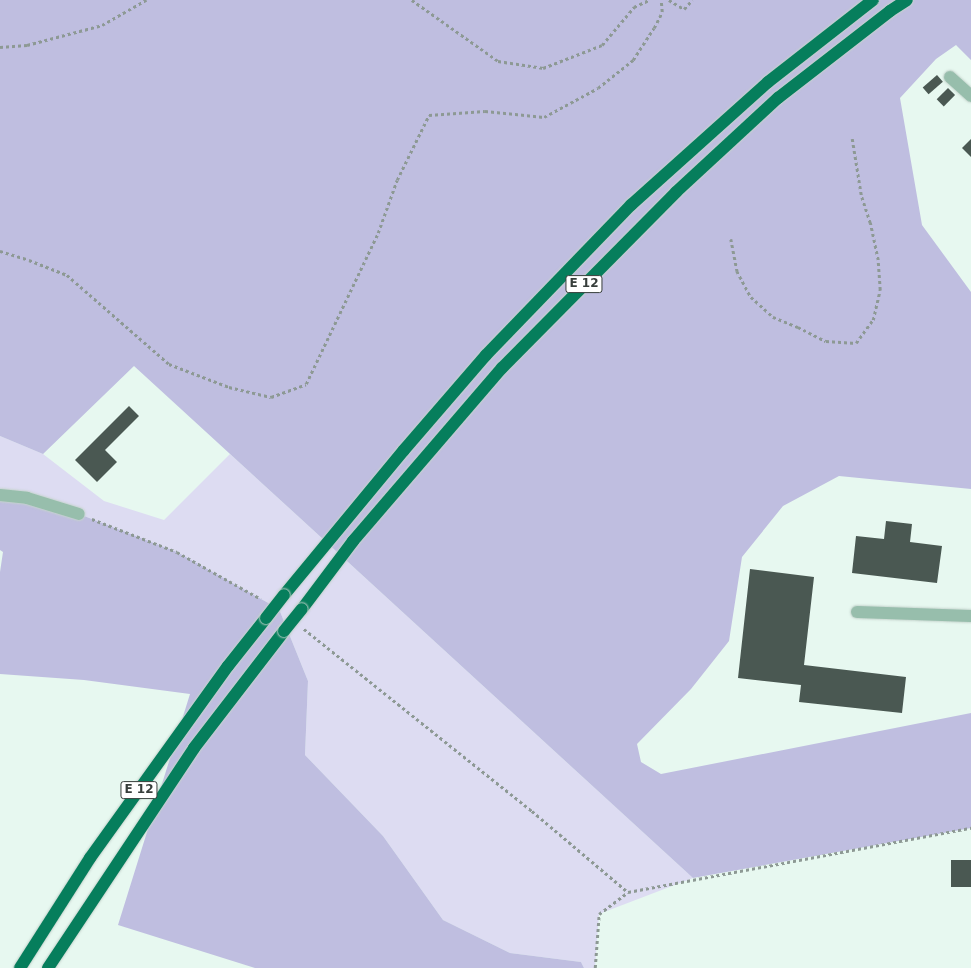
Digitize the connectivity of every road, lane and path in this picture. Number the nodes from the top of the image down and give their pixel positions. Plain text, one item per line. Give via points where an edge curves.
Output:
1 (146, 0) edge
2 (412, 0) edge
3 (649, 0) edge
4 (660, 0) edge
5 (670, 0) edge
6 (692, 0) edge
7 (873, 0) edge
8 (907, 0) edge
9 (0, 47) edge
10 (950, 77) dead end
11 (971, 96) edge
12 (852, 139) dead end
13 (731, 240) dead end
14 (0, 251) edge
15 (0, 495) edge
16 (79, 514) joint
17 (265, 601) dead end
18 (857, 612) dead end
19 (971, 616) edge
20 (303, 628) dead end
21 (971, 828) edge
22 (628, 892) junction
23 (20, 968) edge
24 (48, 968) edge
25 (595, 968) edge

1 - 9 path via 102,25 27,45
2 - 3 path via 498,61 543,68 602,45 634,7
4 - 14 path via 662,12 633,60 598,88 544,117 485,112 429,115 397,180 378,233 306,384 271,397 229,387 169,364 67,275
5 - 6 path via 684,8
7 - 23 highway, E 12, bridge via 768,82 631,204 486,355 404,450 228,666 90,858
8 - 24 highway, E 12, bridge via 778,98 676,192 502,368 354,541 194,748
10 - 11 street
12 - 13 path via 861,195 878,260 880,290 874,320 856,343 826,341 773,317 751,297 737,271
15 - 16 street via 27,498
16 - 17 path via 177,552
18 - 19 street
20 - 22 path via 532,811
21 - 22 path
22 - 25 path via 599,914

